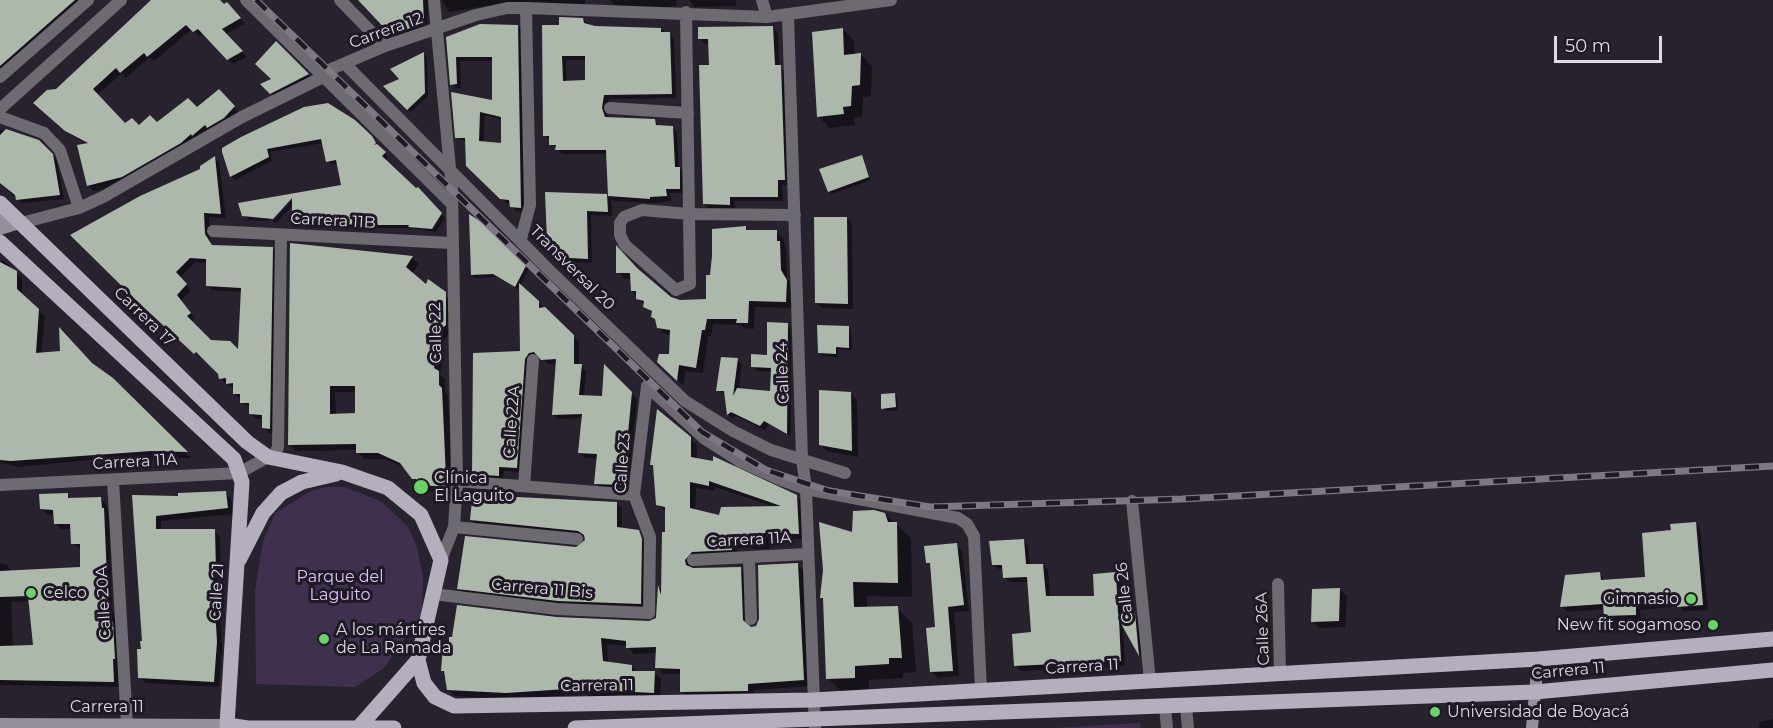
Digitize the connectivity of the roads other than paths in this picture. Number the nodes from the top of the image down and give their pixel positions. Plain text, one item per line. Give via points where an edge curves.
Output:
1 (88, 0) edge
2 (121, 0) edge
3 (246, 0) edge
4 (340, 0) edge
5 (434, 0) edge
6 (762, 0) edge
7 (891, 0) edge
8 (863, 2) edge
9 (591, 5) edge
10 (526, 8) junction
11 (687, 12) junction
12 (788, 16) junction
13 (767, 17) junction
14 (435, 30) junction
15 (386, 46) junction
16 (345, 64) junction
17 (0, 77) edge
18 (323, 77) junction
19 (610, 108) dead end
20 (0, 109) edge
21 (687, 113) junction
22 (0, 117) edge
23 (450, 170) junction
24 (0, 203) edge
25 (452, 204) junction
26 (79, 208) junction
27 (688, 214) junction
28 (795, 215) junction
29 (0, 217) edge
30 (21, 223) junction
31 (0, 229) edge
32 (213, 231) dead end
33 (281, 235) junction
34 (521, 239) junction
35 (0, 242) edge
36 (451, 243) junction
37 (533, 360) dead end
38 (266, 456) junction
39 (802, 458) junction
40 (236, 466) junction
41 (342, 472) junction
42 (845, 473) dead end
43 (113, 480) junction
44 (457, 481) junction
45 (0, 485) edge
46 (524, 486) junction
47 (806, 489) junction
48 (634, 495) junction
49 (1132, 501) dead end
50 (454, 528) junction
51 (577, 539) dead end
52 (807, 554) junction
53 (749, 557) junction
54 (441, 560) junction
55 (693, 560) dead end
56 (236, 565) junction
57 (1278, 584) dead end
58 (433, 594) junction
59 (649, 613) joint
60 (751, 619) dead end
61 (1773, 639) edge
62 (1538, 659) junction
63 (418, 660) junction
64 (1773, 670) edge
65 (1280, 673) junction
66 (1150, 681) junction
67 (981, 691) junction
68 (1535, 692) junction
69 (813, 700) junction
70 (1186, 706) junction
71 (1165, 707) junction
72 (0, 724) edge
73 (815, 724) edge
74 (128, 725) junction
75 (227, 727) edge
76 (359, 727) edge
77 (394, 728) edge
78 (575, 728) edge
79 (656, 728) edge
80 (1167, 728) edge
81 (1188, 728) edge
82 (1532, 728) edge

1 - 17 street
2 - 20 street
3 - 18 street
4 - 15 street
5 - 14 street, Calle 22
6 - 13 street
7 - 8 street, Carrera 12
8 - 12 street, Carrera 12
9 - 10 street, Carrera 12
9 - 11 street, Carrera 12
10 - 14 street, Carrera 12 via 477,15
10 - 34 street via 530,205
11 - 13 street, Carrera 12
11 - 21 street
12 - 13 street, Carrera 12
12 - 28 street, Calle 24
14 - 15 street, Carrera 12
14 - 23 street, Calle 22
15 - 16 street, Carrera 12
16 - 18 street, Carrera 12
16 - 23 street, Transversal 20
18 - 25 street
18 - 26 street, Carrera 12 via 242,117
19 - 21 street
21 - 27 street
22 - 26 street via 44,133 60,150
23 - 25 street, Calle 22
23 - 34 street, Transversal 20
24 - 30 main road, Carrera 17
25 - 36 street, Calle 22
26 - 30 street, Carrera 12
27 - 27 street via 642,210 624,217 620,223 625,244 676,290 690,284
27 - 28 street
28 - 39 street, Calle 24
29 - 30 street
30 - 31 street, Carrera 12
30 - 38 main road, Carrera 17
32 - 33 street, Carrera 11B
33 - 36 street, Carrera 11B
33 - 38 street via 278,447
34 - 39 street, Transversal 20 via 685,401 771,450
35 - 40 main road
36 - 44 street, Calle 22
37 - 46 street, Calle 22A
38 - 40 street, Carrera 11A
38 - 41 main road
39 - 42 street
39 - 47 street, Calle 24
40 - 43 street, Carrera 11A
40 - 56 main road, Calle 21 via 242,482
41 - 54 main road via 388,488 421,515
41 - 56 main road via 302,482 281,494 263,513
43 - 45 street, Carrera 11A
43 - 74 street, Calle 20A
44 - 46 street
44 - 50 street, Calle 22
46 - 48 street
47 - 48 street, Calle 23 via 741,462 705,439 647,386
47 - 52 street, Calle 24
47 - 67 street via 958,518 967,524 974,536
48 - 59 street, Calle 23 via 650,537
49 - 66 street, Calle 26
50 - 51 street
50 - 54 street, Calle 22
52 - 53 street, Carrera 11A
52 - 69 street, Calle 24
53 - 55 street, Carrera 11A
53 - 60 street
54 - 58 main road, Calle 22
56 - 75 main road, Calle 21
57 - 65 street, Calle 26A
58 - 59 street, Carrera 11 Bis via 557,609
58 - 63 main road, Calle 22
61 - 62 main road, Carrera 11
62 - 65 main road, Carrera 11
62 - 68 street
63 - 69 main road, Carrera 11 via 424,683 435,697 454,706
63 - 76 main road
64 - 68 main road, Carrera 11
65 - 66 main road, Carrera 11
66 - 67 main road, Carrera 11
67 - 69 main road, Carrera 11
68 - 70 main road, Carrera 11
68 - 82 street
69 - 73 street, Calle 24
70 - 71 main road, Carrera 11
70 - 81 street
71 - 73 main road, Carrera 11
71 - 80 street
72 - 74 street, Carrera 11
73 - 79 main road, Carrera 11
74 - 75 street, Carrera 11
75 - 76 main road, Carrera 11
76 - 77 main road, Carrera 11
78 - 79 main road, Carrera 11

